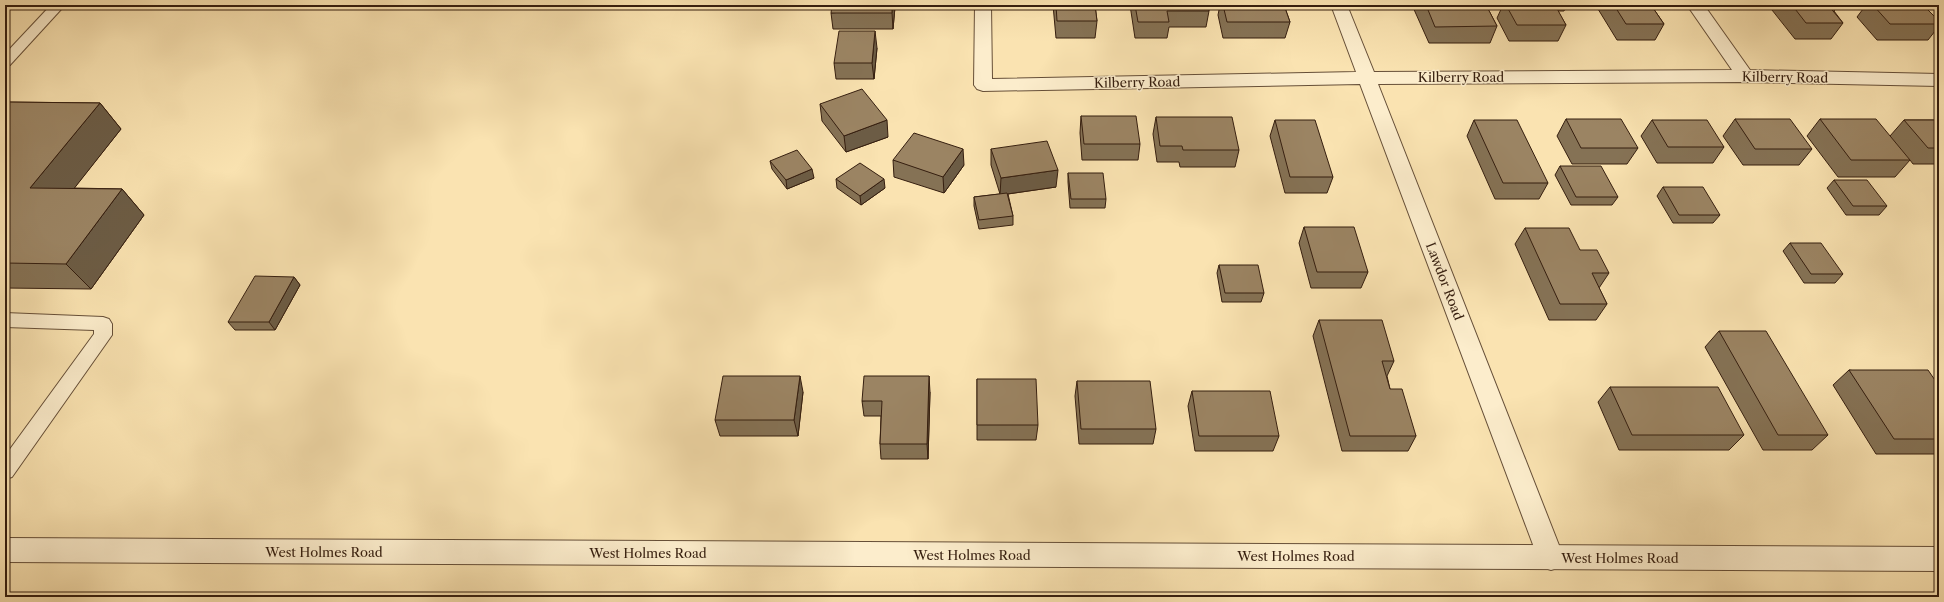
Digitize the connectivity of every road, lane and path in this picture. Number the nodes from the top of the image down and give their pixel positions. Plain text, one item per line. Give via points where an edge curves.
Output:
1 (58, 5) edge
2 (983, 5) edge
3 (1339, 5) edge
4 (1695, 5) edge
5 (5, 62) edge
6 (1745, 76) junction
7 (1367, 78) junction
8 (1939, 80) edge
9 (5, 320) edge
10 (5, 471) edge
11 (5, 550) edge
12 (1551, 558) junction
13 (1939, 560) edge

1 - 5 lane
2 - 7 street, Kilberry Road via 983,85
3 - 7 street, Lawdor Road
4 - 6 street
6 - 7 street, Kilberry Road
6 - 8 street, Kilberry Road
7 - 12 street, Lawdor Road
9 - 10 lane via 104,324 103,335
11 - 12 street, West Holmes Road
12 - 13 street, West Holmes Road

